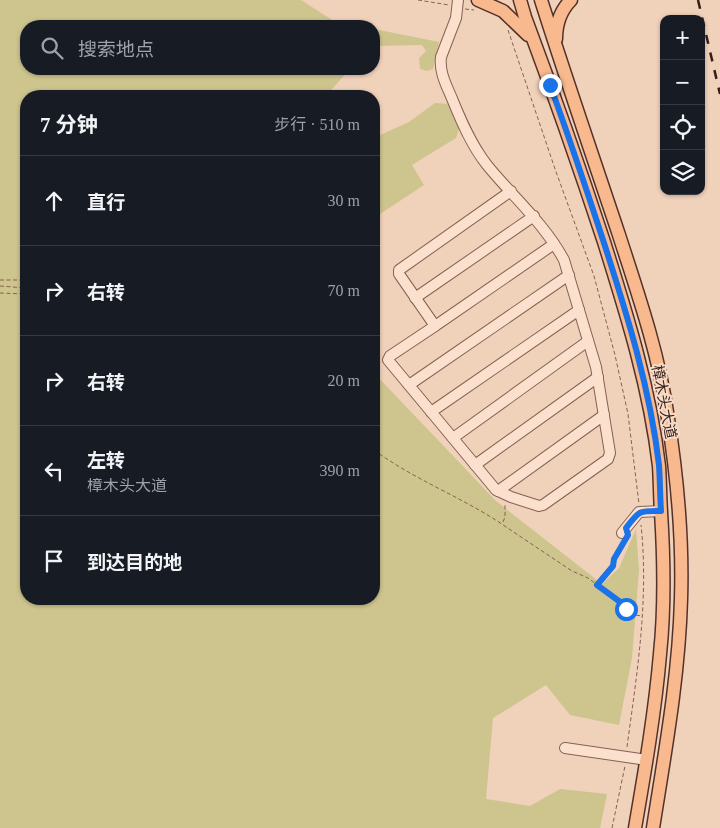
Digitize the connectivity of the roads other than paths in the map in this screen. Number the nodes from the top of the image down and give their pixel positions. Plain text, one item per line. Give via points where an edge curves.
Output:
1 (458, 0) edge
2 (478, 0) edge
3 (520, 0) edge
4 (542, 0) edge
5 (571, 0) edge
6 (535, 44) junction
7 (557, 47) junction
8 (511, 191) junction
9 (534, 216) junction
10 (554, 244) junction
11 (569, 276) junction
12 (416, 298) junction
13 (579, 310) junction
14 (435, 326) junction
15 (588, 341) junction
16 (598, 377) junction
17 (409, 385) junction
18 (431, 412) junction
19 (604, 415) junction
20 (452, 438) junction
21 (475, 465) junction
22 (504, 497) junction
23 (661, 511) junction
24 (623, 538) road end
25 (565, 748) dead end
26 (647, 760) junction
27 (635, 828) edge
28 (652, 828) edge

1 - 8 lane via 456,18 441,57 440,70 478,153
2 - 6 main road via 509,16
3 - 6 main road, 樟木头大道
4 - 7 main road, 樟木头大道
5 - 7 main road via 559,18
6 - 23 main road, 樟木头大道 via 619,289 640,366 659,466
7 - 28 main road, 樟木头大道 via 648,326 675,465 681,552 678,654
8 - 9 lane
8 - 12 lane via 399,270
9 - 10 lane
9 - 12 lane
10 - 11 lane
10 - 14 lane
11 - 13 lane
11 - 17 lane
12 - 14 lane
13 - 15 lane
13 - 18 lane
14 - 17 lane via 388,358
15 - 16 lane
15 - 20 lane
16 - 19 lane
16 - 21 lane
17 - 18 lane
18 - 20 lane
19 - 22 lane
19 - 22 lane via 610,453 606,462 544,505 535,506
20 - 21 lane
21 - 22 lane
23 - 24 lane via 639,512
23 - 26 main road, 樟木头大道 via 663,600
25 - 26 lane
26 - 27 main road, 樟木头大道

